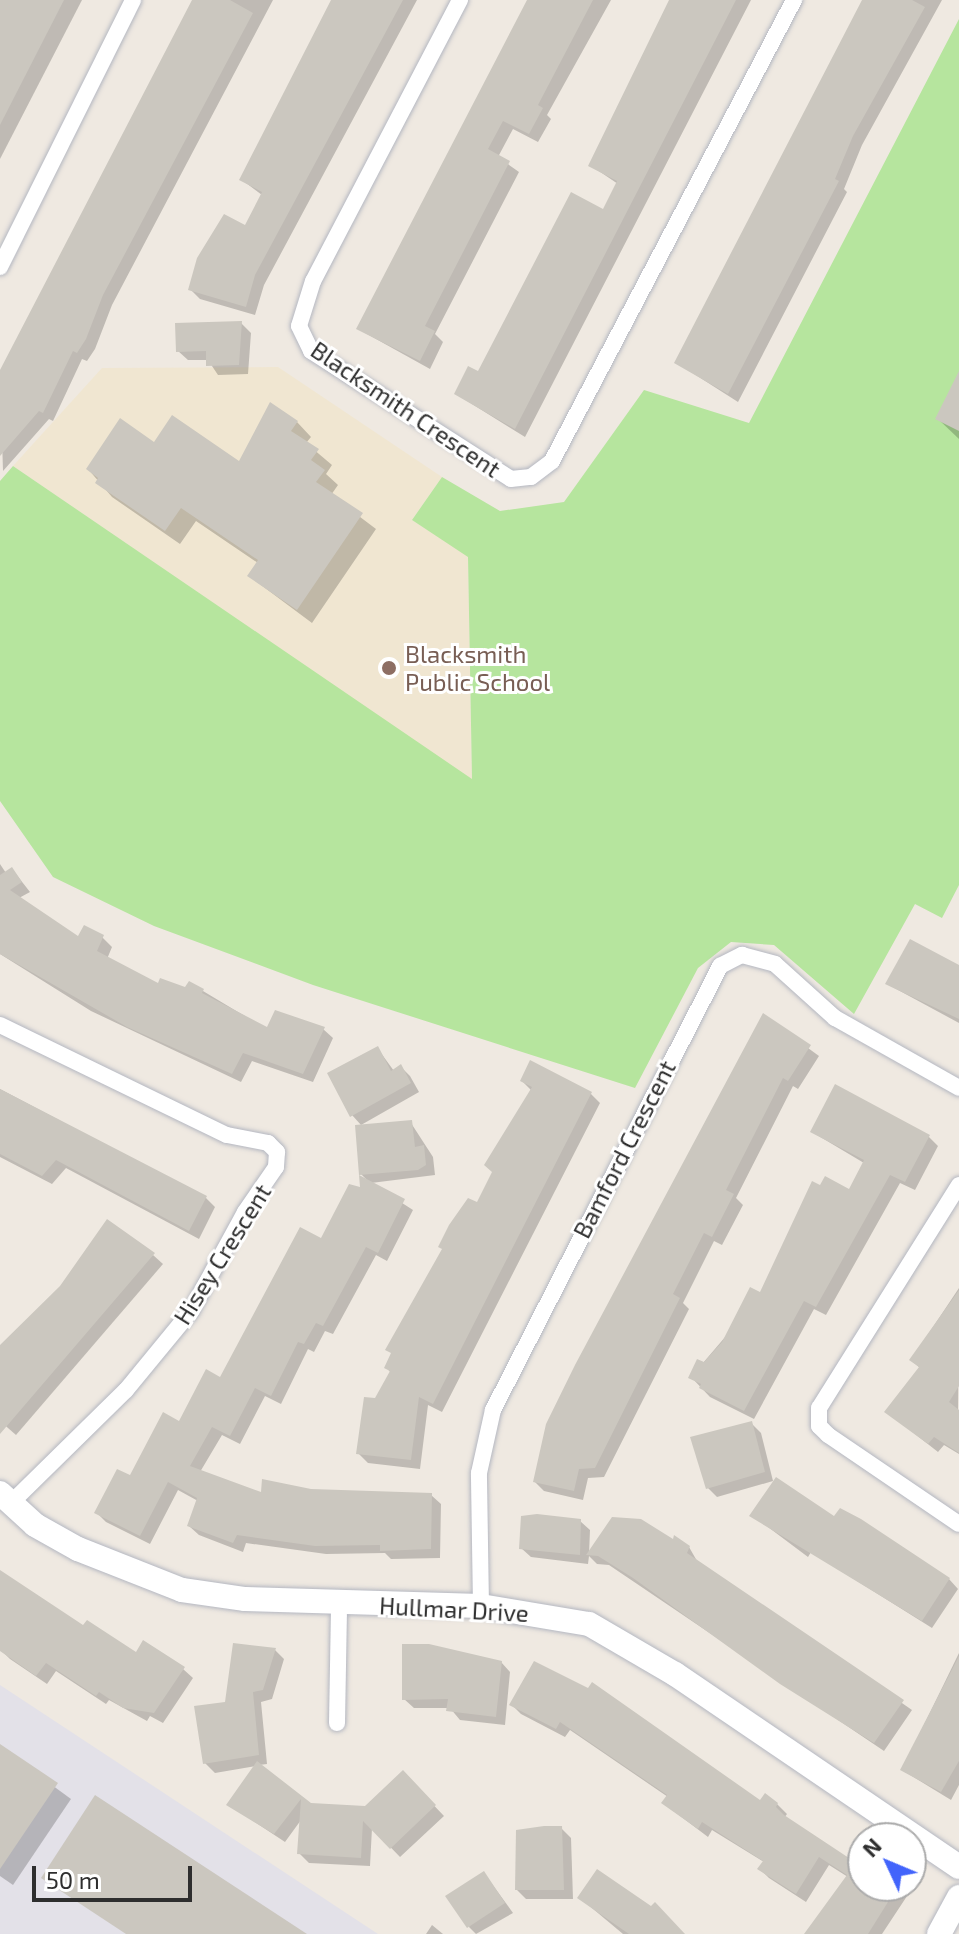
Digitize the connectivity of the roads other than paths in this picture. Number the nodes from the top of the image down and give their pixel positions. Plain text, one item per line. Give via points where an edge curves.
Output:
1 (133, 0) edge
2 (460, 0) edge
3 (794, 0) edge
4 (0, 267) edge
5 (0, 1025) edge
6 (959, 1088) edge
7 (959, 1185) edge
8 (5, 1499) edge
9 (959, 1524) edge
10 (339, 1604) junction
11 (481, 1606) junction
12 (337, 1723) dead end
13 (959, 1867) edge
14 (959, 1897) edge
15 (939, 1934) edge

1 - 4 street
2 - 3 street, Blacksmith Crescent via 313,281 299,326 311,351 511,479 531,477 552,461
5 - 8 street, Hisey Crescent via 227,1135 268,1143 277,1152 276,1167 191,1311 126,1390
6 - 11 street, Bamford Crescent via 835,1018 775,964 742,955 720,966 493,1410 479,1473
7 - 9 street via 819,1408 819,1426
8 - 10 street, Hullmar Drive via 49,1534 150,1581 245,1599
10 - 11 street, Hullmar Drive
10 - 12 street
11 - 13 street, Hullmar Drive via 553,1615 616,1638
14 - 15 street

